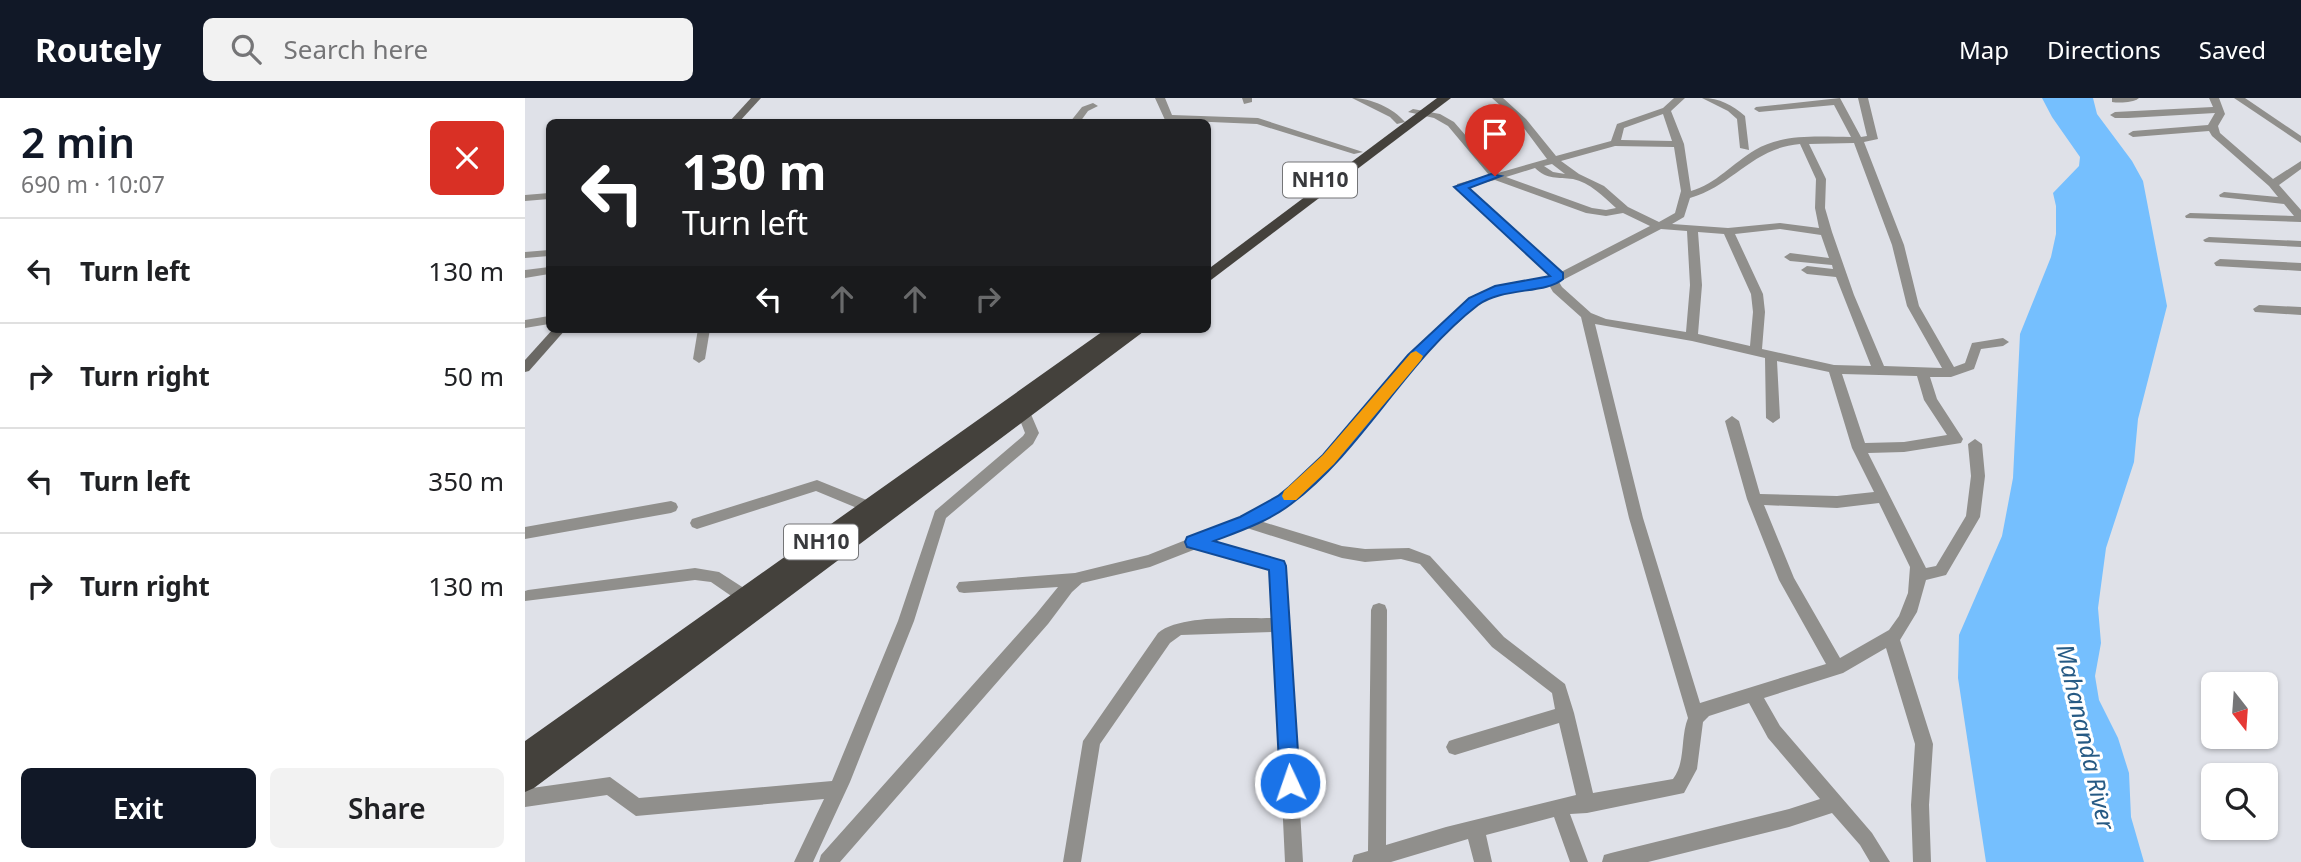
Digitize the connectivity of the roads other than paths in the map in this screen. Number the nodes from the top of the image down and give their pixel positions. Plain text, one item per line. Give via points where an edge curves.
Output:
1 (756, 98) edge
2 (765, 98) edge
3 (1160, 98) edge
4 (1357, 98) edge
5 (1433, 98) edge
6 (1445, 98) edge
7 (1497, 98) edge
8 (1680, 98) edge
9 (1707, 98) edge
10 (1863, 98) edge
11 (2134, 98) edge
12 (2214, 98) edge
13 (2260, 98) edge
14 (1836, 100) edge
15 (2115, 100) dead end
16 (2243, 101) edge
17 (1093, 106) dead end
18 (1759, 109) dead end
19 (1666, 110) junction
20 (2219, 110) junction
21 (1419, 113) junction
22 (2115, 115) dead end
23 (737, 119) edge
24 (746, 119) edge
25 (1077, 119) edge
26 (1198, 119) edge
27 (1211, 119) edge
28 (1399, 122) junction
29 (2213, 128) junction
30 (2133, 134) dead end
31 (1859, 139) junction
32 (2301, 140) edge
33 (1804, 142) junction
34 (1615, 143) junction
35 (1679, 144) junction
36 (1745, 148) dead end
37 (1358, 152) junction
38 (1553, 160) junction
39 (1538, 164) junction
40 (2301, 164) edge
41 (1495, 176) junction
42 (1575, 176) junction
43 (2273, 184) junction
44 (2224, 195) dead end
45 (546, 196) edge
46 (1687, 196) junction
47 (525, 198) edge
48 (1624, 209) junction
49 (2297, 211) edge
50 (2190, 216) dead end
51 (1659, 226) junction
52 (1692, 230) junction
53 (1728, 231) junction
54 (1826, 232) junction
55 (2209, 240) dead end
56 (2301, 244) edge
57 (546, 253) edge
58 (525, 255) edge
59 (1790, 257) dead end
60 (1211, 260) edge
61 (2220, 262) dead end
62 (2301, 267) edge
63 (1840, 268) junction
64 (1807, 270) dead end
65 (546, 271) edge
66 (525, 274) edge
67 (1211, 275) edge
68 (1555, 278) junction
69 (2259, 309) dead end
70 (2301, 311) edge
71 (1587, 316) junction
72 (546, 320) edge
73 (525, 324) edge
74 (546, 333) edge
75 (556, 333) edge
76 (703, 333) edge
77 (1111, 333) edge
78 (1134, 333) edge
79 (1692, 337) junction
80 (2003, 342) dead end
81 (1756, 352) junction
82 (1771, 356) junction
83 (698, 359) dead end
84 (525, 365) edge
85 (1833, 369) junction
86 (1878, 370) junction
87 (1921, 372) junction
88 (1951, 373) junction
89 (1025, 415) junction
90 (1773, 418) dead end
91 (1732, 421) dead end
92 (1975, 444) dead end
93 (1859, 448) junction
94 (1881, 497) junction
95 (1754, 499) junction
96 (671, 507) dead end
97 (869, 507) junction
98 (1246, 522) junction
99 (697, 523) dead end
100 (525, 533) edge
101 (1193, 542) junction
102 (1920, 575) junction
103 (1078, 578) junction
104 (964, 587) dead end
105 (528, 596) dead end
106 (745, 597) junction
107 (1379, 610) dead end
108 (1281, 625) junction
109 (1891, 638) junction
110 (1836, 668) junction
111 (1753, 695) junction
112 (1566, 713) junction
113 (1696, 718) junction
114 (1455, 747) dead end
115 (525, 755) edge
116 (525, 780) edge
117 (838, 789) junction
118 (525, 798) edge
119 (1834, 803) junction
120 (1587, 804) junction
121 (1559, 807) junction
122 (1475, 829) junction
123 (1369, 859) edge
124 (803, 862) edge
125 (828, 862) edge
126 (1072, 862) edge
127 (1294, 862) edge
128 (1483, 862) edge
129 (1579, 862) edge
130 (1611, 862) edge
131 (1881, 862) edge
132 (1922, 862) edge

1 - 23 main road
2 - 24 main road
3 - 26 street via 1168,118
4 - 28 street
5 - 21 highway, NH10
6 - 21 highway
7 - 38 street via 1523,121
8 - 19 street
9 - 36 street via 1742,118
10 - 31 street via 1874,139
11 - 15 street
12 - 20 street
13 - 16 street
14 - 18 street
14 - 31 street
16 - 32 street
17 - 25 street via 1085,108
19 - 34 street via 1620,126
19 - 35 street
20 - 22 street
20 - 29 street
21 - 28 highway, NH10
21 - 41 street via 1451,124
21 - 67 highway
27 - 37 street via 1258,121
28 - 37 highway, NH10
29 - 30 street
29 - 43 street via 2218,138
31 - 33 street
31 - 88 street via 1898,245 1913,306
33 - 46 street via 1769,147 1715,187
33 - 54 street via 1821,179 1820,208
34 - 35 street
34 - 38 street
35 - 46 street
37 - 60 highway, NH10
38 - 39 street
38 - 42 street
39 - 41 street
39 - 42 street via 1555,175
40 - 43 street
41 - 48 street via 1590,211
41 - 68 street via 1460,187
42 - 48 street via 1600,188
43 - 49 street
44 - 49 street
45 - 47 street
46 - 51 street via 1680,215
48 - 51 street
49 - 50 street
51 - 52 street
51 - 68 street
52 - 53 street
52 - 79 street via 1696,285
53 - 54 street via 1780,226
53 - 81 street via 1757,294
54 - 63 street
55 - 56 street
57 - 58 street
59 - 63 street
61 - 62 street
63 - 64 street
63 - 86 street
65 - 66 street
68 - 71 street via 1557,289
68 - 98 street via 1500,289 1474,301 1413,359 1306,482 1284,501
69 - 70 street
71 - 79 street via 1604,323
71 - 113 street via 1608,415
72 - 73 street
74 - 84 main road
75 - 84 main road
76 - 83 street
77 - 97 highway, NH10
78 - 89 highway
79 - 81 street
80 - 88 street via 1976,346 1970,366
81 - 82 street
82 - 85 street
82 - 90 street
85 - 86 street
85 - 93 street
86 - 87 street
87 - 88 street
87 - 93 street via 1931,400 1956,439
89 - 116 highway
89 - 117 street via 1032,433 1028,440 940,515 906,621
91 - 95 street
92 - 102 street via 1978,476 1973,517 1941,571
93 - 94 street
94 - 95 street via 1836,502
94 - 102 street via 1916,559
95 - 110 street via 1787,580
96 - 100 street
97 - 99 street via 823,486 811,486
97 - 106 highway, NH10
98 - 101 street
98 - 112 street via 1357,555 1419,556 1498,642 1554,684
101 - 103 street via 1150,561
101 - 108 street via 1277,565
102 - 109 street via 1901,628
103 - 104 street
103 - 125 street
105 - 106 street via 695,574 714,576
106 - 115 highway, NH10
107 - 123 street
108 - 126 street via 1181,628 1164,638 1092,741
108 - 127 street
109 - 110 street
109 - 132 street via 1924,744
110 - 111 street
111 - 113 street via 1703,710
111 - 119 street via 1774,732
112 - 114 street
112 - 120 street
113 - 120 street via 1686,776 1678,787
117 - 118 street via 636,807 610,786
117 - 124 street
119 - 130 street
119 - 131 street
120 - 121 street
121 - 122 street
121 - 129 street
122 - 123 street
122 - 128 street

